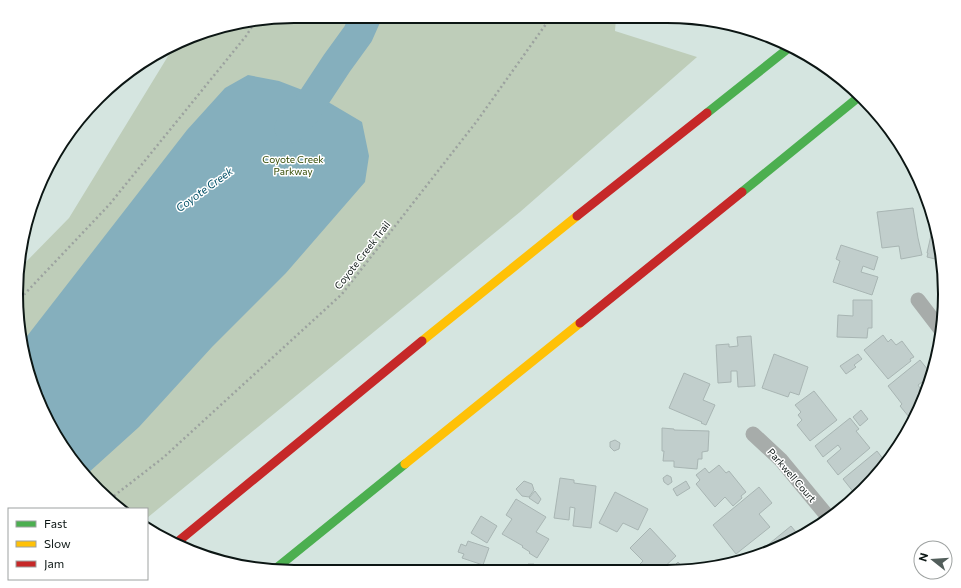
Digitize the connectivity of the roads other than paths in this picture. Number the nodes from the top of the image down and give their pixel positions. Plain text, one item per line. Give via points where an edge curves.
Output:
1 (786, 50) edge
2 (856, 99) edge
3 (918, 300) dead end
4 (936, 323) edge
5 (753, 434) dead end
6 (825, 514) edge
7 (180, 540) edge
8 (281, 564) edge

1 - 7 highway via 520,261
2 - 8 highway
3 - 4 street
5 - 6 street, Parkwell Court via 781,460

